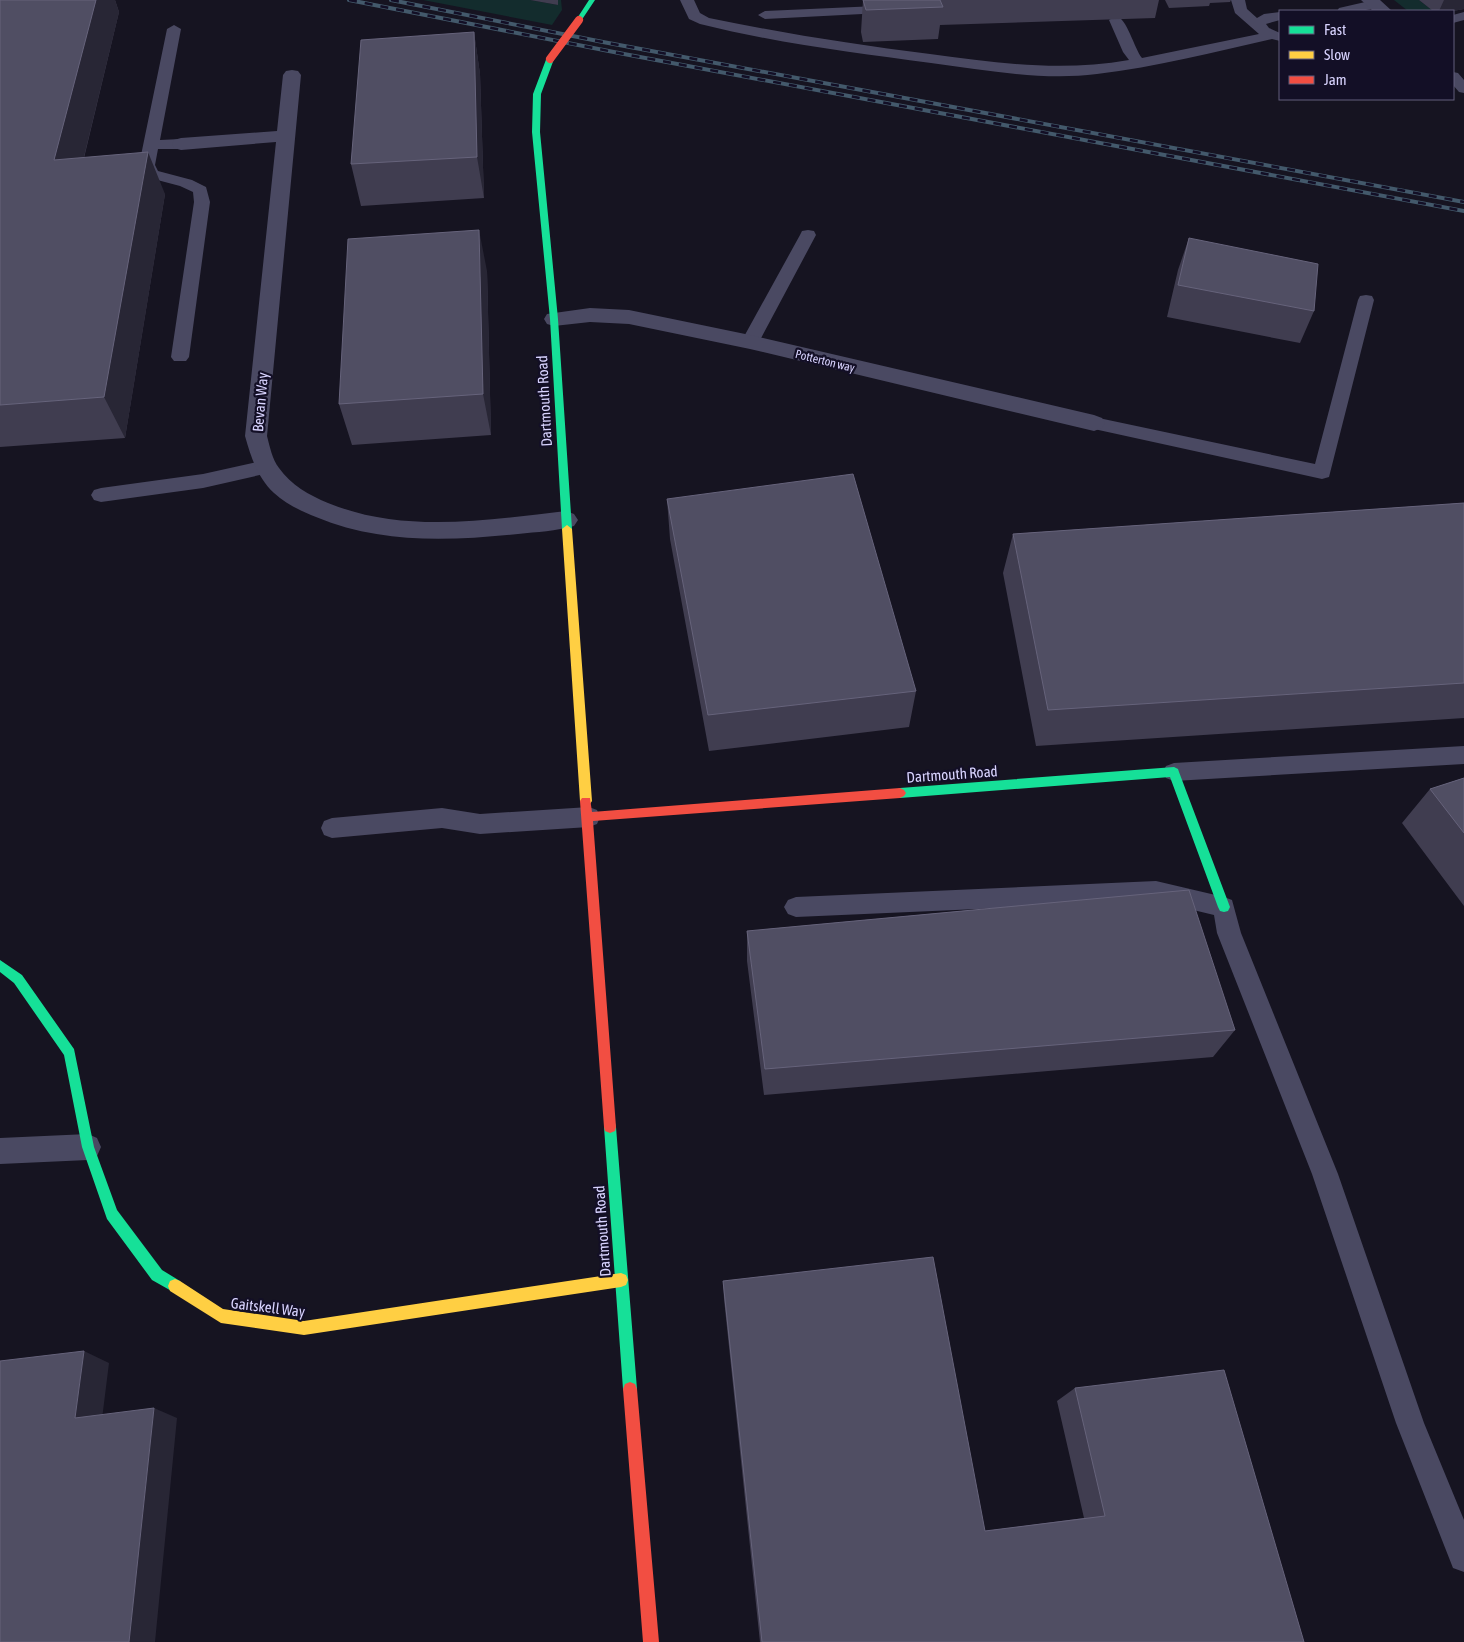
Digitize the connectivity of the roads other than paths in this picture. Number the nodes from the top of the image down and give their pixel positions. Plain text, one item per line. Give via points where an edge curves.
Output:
1 (592, 0) edge
2 (688, 0) edge
3 (764, 0) edge
4 (1238, 0) edge
5 (1256, 4) dead end
6 (1376, 5) edge
7 (1349, 10) edge
8 (765, 14) junction
9 (878, 16) edge
10 (1279, 16) edge
11 (1279, 16) edge
12 (1116, 20) dead end
13 (174, 29) dead end
14 (757, 32) junction
15 (1271, 34) edge
16 (1134, 63) junction
17 (292, 75) dead end
18 (1454, 77) edge
19 (1464, 89) edge
20 (285, 136) junction
21 (181, 144) joint
22 (150, 145) junction
23 (808, 235) dead end
24 (1366, 300) dead end
25 (554, 319) junction
26 (750, 342) junction
27 (180, 357) dead end
28 (1094, 423) joint
29 (266, 467) junction
30 (101, 495) dead end
31 (566, 520) junction
32 (1464, 755) edge
33 (1174, 772) junction
34 (589, 817) junction
35 (332, 828) dead end
36 (796, 907) dead end
37 (1224, 907) junction
38 (0, 965) edge
39 (88, 1147) junction
40 (0, 1150) edge
41 (621, 1280) junction
42 (1464, 1557) edge
43 (651, 1642) edge

1 - 25 street, Dartmouth Road, bridge via 550,60 538,82 535,104
2 - 14 lane via 694,16
3 - 8 lane
4 - 15 lane via 1240,10
5 - 11 lane
6 - 7 lane
8 - 9 lane via 825,12 857,23
8 - 14 lane
10 - 15 lane via 1270,16 1259,23
12 - 16 lane
13 - 22 lane
14 - 16 lane via 1001,68 1074,73
15 - 16 lane
17 - 20 street, Bevan Way
18 - 19 lane
20 - 21 street
20 - 29 street, Bevan Way via 256,436
21 - 22 lane
22 - 27 lane via 147,165 152,174 186,182 200,190 202,202
23 - 26 lane
24 - 28 lane via 1322,472
25 - 26 street, Potterton way via 590,315 629,317
25 - 31 street, Dartmouth Road
26 - 28 street, Potterton way
29 - 30 lane via 203,482
29 - 31 street, Bevan Way via 288,494 353,524 400,531 484,528
31 - 34 street, Dartmouth Road
32 - 33 lane
33 - 34 street, Dartmouth Road
33 - 37 street
34 - 35 lane via 480,824 442,818
34 - 41 street, Dartmouth Road
36 - 37 lane via 1156,891
37 - 42 lane via 1229,933 1325,1174 1410,1423
38 - 39 street, Gaitskell Way via 18,980 70,1053
39 - 40 lane
39 - 41 street, Gaitskell Way via 112,1214 157,1276 221,1316 304,1328
41 - 43 street, Dartmouth Road

